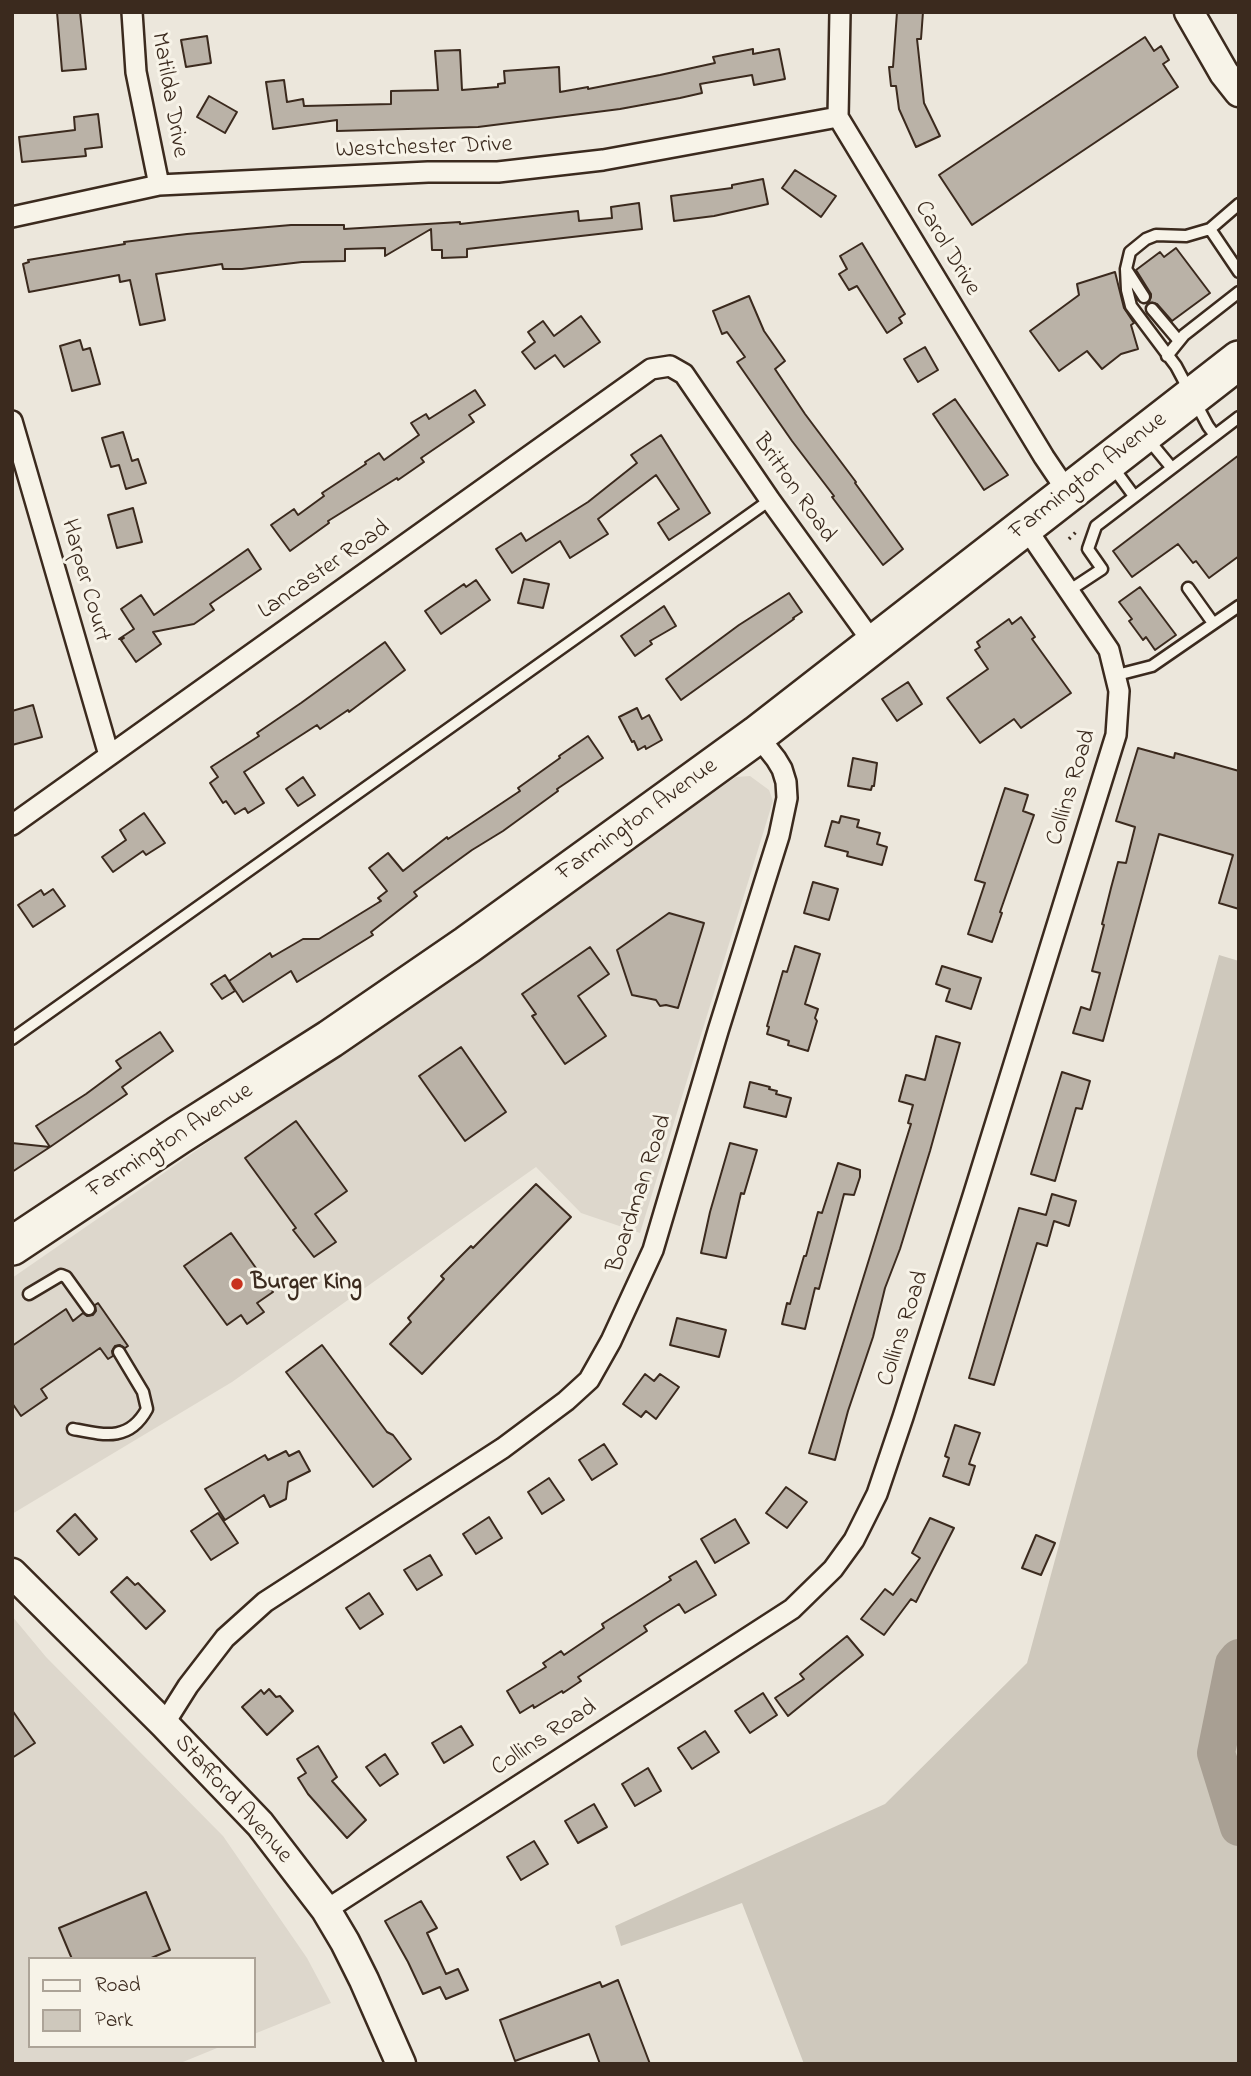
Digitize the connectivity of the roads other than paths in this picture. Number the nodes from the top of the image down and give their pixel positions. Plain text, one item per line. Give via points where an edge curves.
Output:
1 (131, 12) edge
2 (841, 12) edge
3 (1189, 12) edge
4 (1239, 92) edge
5 (838, 117) junction
6 (159, 185) junction
7 (1239, 204) edge
8 (12, 217) edge
9 (1210, 229) junction
10 (1126, 268) junction
11 (1239, 272) edge
12 (1239, 292) edge
13 (1144, 297) dead end
14 (1152, 309) dead end
15 (1164, 323) junction
16 (1152, 335) junction
17 (1179, 341) junction
18 (1167, 356) junction
19 (1239, 360) edge
20 (670, 366) joint
21 (1193, 396) junction
22 (1239, 417) edge
23 (12, 421) edge
24 (1144, 434) junction
25 (1214, 434) junction
26 (1109, 462) junction
27 (1171, 467) junction
28 (1069, 494) junction
29 (1134, 496) junction
30 (770, 500) junction
31 (1026, 527) junction
32 (1188, 588) dead end
33 (1070, 590) junction
34 (1239, 606) edge
35 (1213, 623) junction
36 (874, 644) junction
37 (1117, 675) junction
38 (757, 735) junction
39 (109, 755) junction
40 (12, 825) edge
41 (12, 1039) edge
42 (12, 1246) edge
43 (29, 1294) dead end
44 (89, 1309) dead end
45 (119, 1352) dead end
46 (73, 1429) dead end
47 (12, 1573) edge
48 (164, 1724) junction
49 (326, 1910) junction
50 (401, 2064) edge

1 - 6 street, Matilda Drive via 136,72
2 - 5 street
3 - 4 main road
5 - 6 street, Westchester Drive via 603,160 498,172
5 - 28 street, Carol Drive
6 - 8 street, Westchester Drive
7 - 9 lane
9 - 10 lane via 1146,239 1130,252
9 - 11 lane
10 - 13 lane
10 - 16 lane via 1131,306
12 - 17 lane
14 - 15 lane
15 - 16 lane
15 - 17 lane
16 - 18 lane
17 - 18 lane
18 - 21 lane
19 - 21 highway, Farmington Avenue
20 - 30 street, Britton Road via 684,374
20 - 39 street, Lancaster Road via 651,369
21 - 24 highway, Farmington Avenue
21 - 25 lane
22 - 25 lane
23 - 39 street, Harper Court
24 - 26 highway, Farmington Avenue
24 - 27 lane
25 - 27 lane
26 - 28 highway, Farmington Avenue
26 - 29 lane
27 - 29 lane
28 - 31 highway, Farmington Avenue
29 - 33 lane via 1096,526 1088,549 1102,569
30 - 36 street, Britton Road
30 - 41 lane
31 - 33 street, Collins Road
31 - 36 highway, Farmington Avenue
32 - 35 lane
33 - 37 street, Collins Road via 1109,650
34 - 35 lane
35 - 37 lane via 1152,666
36 - 38 highway, Farmington Avenue
37 - 49 street, Collins Road via 1119,710 1112,748 903,1417 877,1494 854,1540 833,1569 792,1609
38 - 42 highway, Farmington Avenue via 467,945
38 - 48 street, Boardman Road via 776,759 786,782 779,836 653,1250 589,1380 503,1448 265,1602 225,1638
39 - 40 street, Lancaster Road
43 - 44 lane via 61,1275
45 - 46 lane via 143,1392 147,1409 143,1416 123,1432 107,1435
47 - 48 main road, Stafford Avenue
48 - 49 main road, Stafford Avenue via 260,1824
49 - 50 main road, Stafford Avenue via 364,1980

